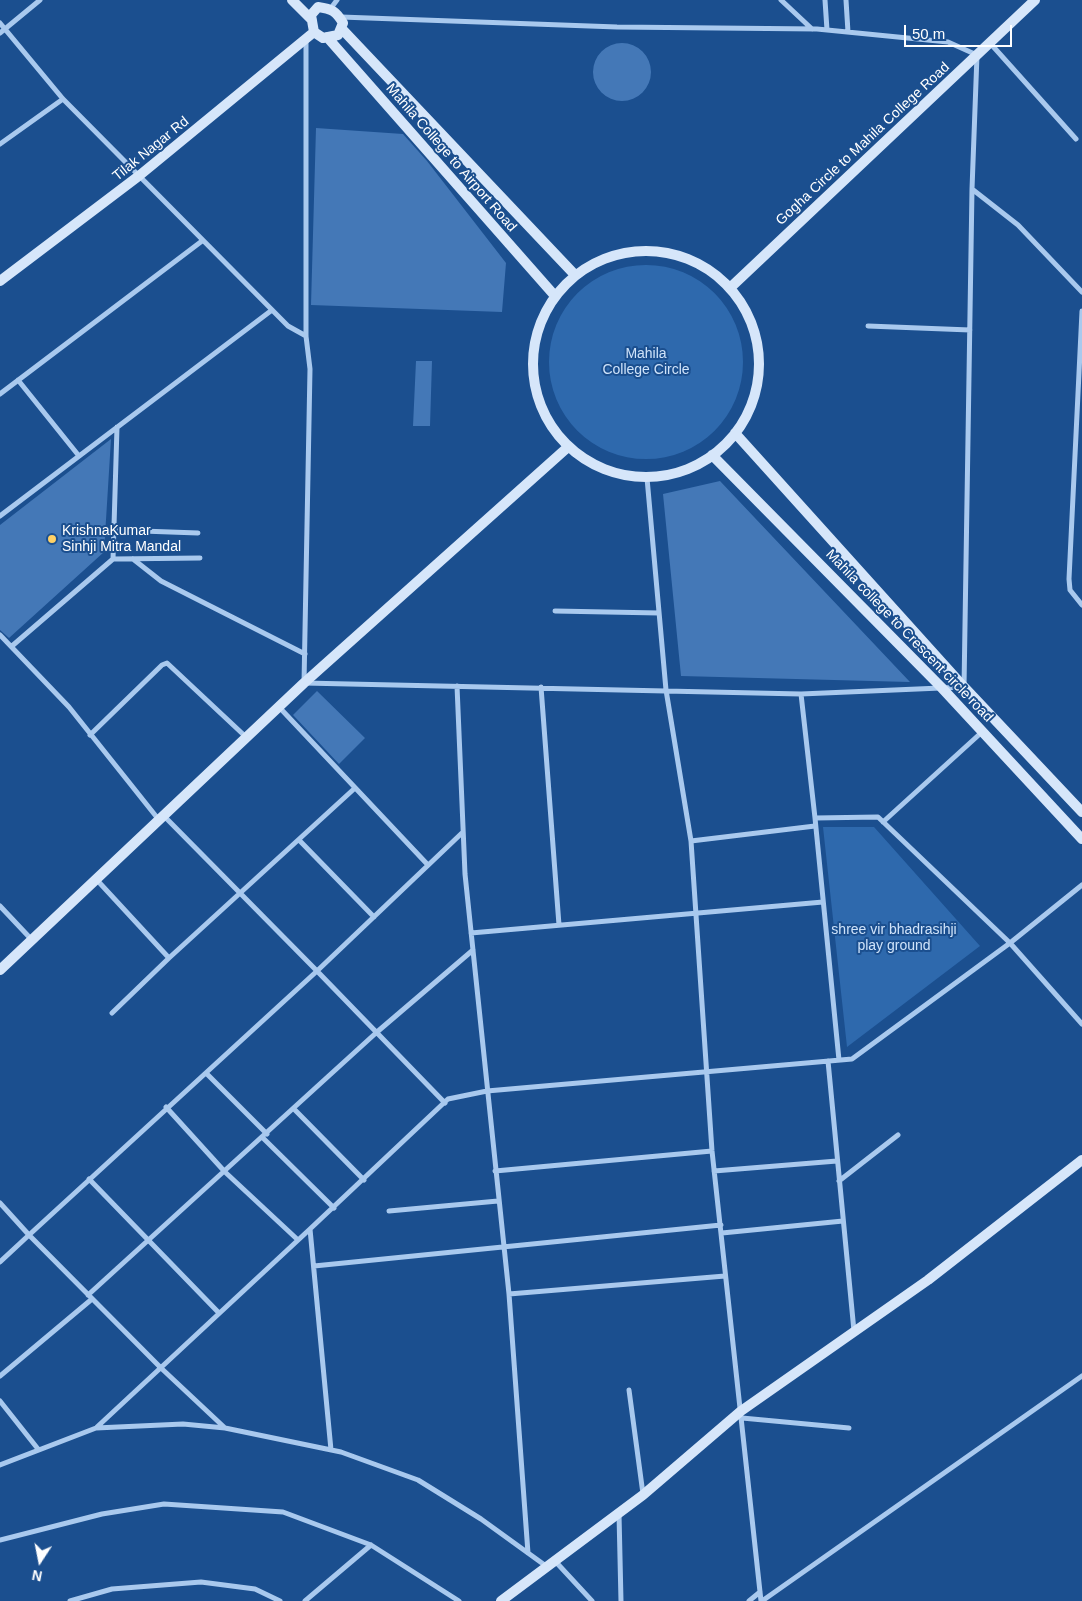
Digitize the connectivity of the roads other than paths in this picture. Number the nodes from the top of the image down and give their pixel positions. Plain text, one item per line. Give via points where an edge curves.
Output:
1 (40, 0) edge
2 (292, 0) edge
3 (781, 0) edge
4 (825, 0) edge
5 (846, 0) edge
6 (1036, 0) edge
7 (315, 3) edge
8 (334, 4) edge
9 (340, 17) junction
10 (312, 20) junction
11 (0, 23) edge
12 (6, 28) junction
13 (341, 28) junction
14 (812, 29) junction
15 (827, 30) junction
16 (314, 32) junction
17 (848, 32) junction
18 (0, 33) edge
19 (327, 37) junction
20 (306, 41) junction
21 (990, 43) junction
22 (977, 55) junction
23 (63, 99) junction
24 (1076, 139) dead end
25 (0, 144) edge
26 (140, 175) junction
27 (972, 189) junction
28 (202, 241) junction
29 (575, 275) junction
30 (0, 281) edge
31 (1082, 282) edge
32 (731, 287) junction
33 (1077, 287) junction
34 (1082, 292) edge
35 (555, 296) junction
36 (272, 310) junction
37 (1082, 311) edge
38 (868, 326) dead end
39 (970, 330) junction
40 (306, 336) junction
41 (18, 380) junction
42 (0, 394) edge
43 (117, 427) junction
44 (735, 433) junction
45 (568, 447) junction
46 (712, 455) junction
47 (79, 456) junction
48 (647, 478) junction
49 (0, 516) edge
50 (114, 530) junction
51 (198, 533) dead end
52 (200, 558) dead end
53 (113, 559) junction
54 (133, 559) junction
55 (1082, 605) edge
56 (555, 611) dead end
57 (659, 613) junction
58 (0, 635) edge
59 (12, 646) junction
60 (305, 654) junction
61 (304, 683) junction
62 (457, 686) junction
63 (541, 687) junction
64 (941, 687) junction
65 (964, 687) junction
66 (666, 690) junction
67 (801, 694) junction
68 (279, 707) junction
69 (983, 732) junction
70 (90, 735) junction
71 (246, 737) junction
72 (355, 788) junction
73 (1082, 812) edge
74 (161, 818) junction
75 (815, 818) junction
76 (882, 822) junction
77 (815, 826) junction
78 (464, 832) junction
79 (1082, 839) edge
80 (299, 840) junction
81 (690, 841) junction
82 (428, 865) junction
83 (96, 879) junction
84 (1082, 884) edge
85 (242, 894) junction
86 (823, 902) junction
87 (0, 906) edge
88 (696, 912) junction
89 (374, 917) junction
90 (559, 925) junction
91 (471, 933) junction
92 (32, 940) junction
93 (1010, 943) junction
94 (473, 950) junction
95 (169, 958) junction
96 (0, 970) edge
97 (317, 971) junction
98 (112, 1013) dead end
99 (1082, 1024) edge
100 (377, 1032) junction
101 (839, 1060) junction
102 (828, 1061) junction
103 (708, 1070) junction
104 (206, 1073) junction
105 (487, 1091) junction
106 (445, 1103) junction
107 (166, 1107) junction
108 (294, 1109) junction
109 (265, 1136) junction
110 (898, 1136) dead end
111 (712, 1151) junction
112 (1082, 1160) edge
113 (837, 1161) junction
114 (495, 1170) junction
115 (714, 1170) junction
116 (226, 1172) junction
117 (89, 1179) junction
118 (364, 1180) junction
119 (839, 1181) junction
120 (498, 1201) junction
121 (0, 1203) edge
122 (334, 1208) junction
123 (389, 1211) dead end
124 (843, 1221) junction
125 (721, 1225) junction
126 (310, 1229) junction
127 (722, 1233) junction
128 (29, 1235) junction
129 (148, 1240) junction
130 (298, 1240) junction
131 (504, 1246) junction
132 (0, 1262) edge
133 (314, 1266) junction
134 (726, 1276) junction
135 (509, 1294) junction
136 (90, 1297) junction
137 (219, 1313) junction
138 (854, 1331) junction
139 (161, 1368) junction
140 (0, 1376) edge
141 (1082, 1376) edge
142 (630, 1390) dead end
143 (0, 1401) edge
144 (742, 1415) junction
145 (96, 1428) junction
146 (225, 1428) junction
147 (849, 1428) dead end
148 (38, 1449) junction
149 (331, 1450) junction
150 (0, 1465) edge
151 (643, 1495) junction
152 (620, 1512) junction
153 (0, 1540) edge
154 (371, 1545) junction
155 (528, 1553) junction
156 (551, 1563) junction
157 (760, 1592) junction
158 (70, 1601) edge
159 (280, 1601) edge
160 (305, 1601) edge
161 (459, 1601) edge
162 (501, 1601) edge
163 (592, 1601) edge
164 (622, 1601) edge
165 (748, 1601) edge
166 (762, 1601) edge

1 - 12 street
2 - 10 main road
3 - 14 street
4 - 15 street
5 - 17 street
6 - 21 main road, Gogha Circle to Mahila College Road
7 - 8 main road
7 - 10 main road
8 - 9 main road
9 - 13 main road via 344,23
9 - 14 street via 617,27
10 - 16 main road
11 - 12 street
12 - 18 street
12 - 23 street
13 - 19 main road via 338,34
13 - 29 main road, Mahila College to Airport Road
14 - 15 street
15 - 17 street
16 - 19 main road
16 - 20 main road, Tilak Nagar Rd
17 - 22 street via 948,42
19 - 35 main road, Mahila College to Airport Road
20 - 26 main road, Tilak Nagar Rd
20 - 40 street
21 - 22 main road, Gogha Circle to Mahila College Road
21 - 24 street
22 - 27 street
22 - 32 main road, Gogha Circle to Mahila College Road
23 - 25 street
23 - 26 street
26 - 28 street
26 - 30 main road, Tilak Nagar Rd
27 - 33 street via 1018,225
27 - 39 street
28 - 36 street
28 - 41 street
29 - 32 main road via 595,261 631,250 668,252 702,264
29 - 35 main road
31 - 33 street
32 - 44 main road via 751,318 760,354 757,390 743,424
33 - 34 street
35 - 45 main road via 543,311 532,347 533,383 545,418
36 - 40 street via 288,326
36 - 43 street
37 - 55 street via 1068,579 1070,590
38 - 39 street
39 - 65 street
40 - 60 street via 310,369
41 - 42 street
41 - 47 street
43 - 47 street
43 - 50 street
44 - 46 main road via 719,452
44 - 65 main road, Mahila college to Crescent circle road
45 - 48 main road via 591,464 618,474
45 - 61 main road
46 - 48 main road via 685,471
46 - 64 main road, Mahila college to Crescent circle road
47 - 49 street
48 - 57 street
50 - 51 street
50 - 53 street
52 - 54 street
53 - 54 street
53 - 59 street
54 - 60 street via 161,581
56 - 57 street
57 - 66 street
58 - 59 street
59 - 70 street via 69,707
60 - 61 street
61 - 62 street
61 - 68 main road
62 - 63 street
62 - 78 street
63 - 66 street
63 - 90 street
64 - 65 street
64 - 67 street
64 - 69 main road, Mahila college to Crescent circle road
65 - 73 main road, Mahila college to Crescent circle road
66 - 67 street
66 - 81 street
67 - 75 street
68 - 71 main road
68 - 72 street
69 - 76 street
69 - 79 main road, Mahila college to Crescent circle road
70 - 71 street via 165,663 170,664
70 - 74 street
71 - 74 main road
72 - 80 street
72 - 82 street
74 - 83 main road
74 - 85 street
75 - 76 street via 878,817
75 - 77 street
76 - 93 street
77 - 81 street
77 - 86 street
78 - 82 street
78 - 91 street
80 - 85 street
80 - 89 street
81 - 88 street
82 - 89 street
83 - 92 main road
83 - 95 street
84 - 93 street
85 - 95 street
85 - 97 street
86 - 88 street
86 - 101 street
87 - 92 street
88 - 90 street
88 - 103 street
89 - 97 street
90 - 91 street
91 - 94 street
92 - 96 main road
93 - 99 street
93 - 101 street via 852,1059
94 - 100 street
94 - 105 street
95 - 98 street
97 - 100 street
97 - 104 street
100 - 106 street
100 - 108 street
101 - 102 street
102 - 103 street
102 - 113 street
103 - 105 street
103 - 111 street
104 - 107 street
104 - 109 street
105 - 106 street via 448,1099
105 - 114 street
106 - 118 street
107 - 116 street
107 - 117 street
108 - 109 street
108 - 118 street
109 - 116 street
109 - 122 street
110 - 119 street
111 - 114 street
111 - 115 street
112 - 138 main road via 928,1280
113 - 115 street
113 - 119 street
114 - 120 street
115 - 125 street
116 - 129 street
116 - 130 street
117 - 128 street
117 - 129 street
118 - 122 street
119 - 124 street
120 - 123 street
120 - 131 street
121 - 128 street
122 - 126 street
124 - 127 street
124 - 138 street
125 - 127 street
125 - 131 street
126 - 130 street
126 - 133 street
127 - 134 street
128 - 132 street
128 - 136 street
129 - 136 street
129 - 137 street
130 - 137 street
131 - 133 street
131 - 135 street
133 - 149 street
134 - 135 street
134 - 144 street
135 - 155 street
136 - 139 street
136 - 140 street
137 - 139 street
138 - 144 main road
139 - 145 street
139 - 146 street
141 - 166 street
142 - 151 street
143 - 148 street
144 - 147 street
144 - 151 main road
144 - 157 street
145 - 146 street via 183,1424
145 - 148 street
146 - 149 street
148 - 150 street
149 - 155 street via 418,1480
151 - 152 main road
152 - 156 main road
152 - 164 street
153 - 154 street via 102,1514 164,1504 283,1512
154 - 160 street
154 - 161 street
155 - 156 street
156 - 162 main road
156 - 163 street
157 - 165 street
157 - 166 street
158 - 159 street via 112,1589 201,1582 255,1589

